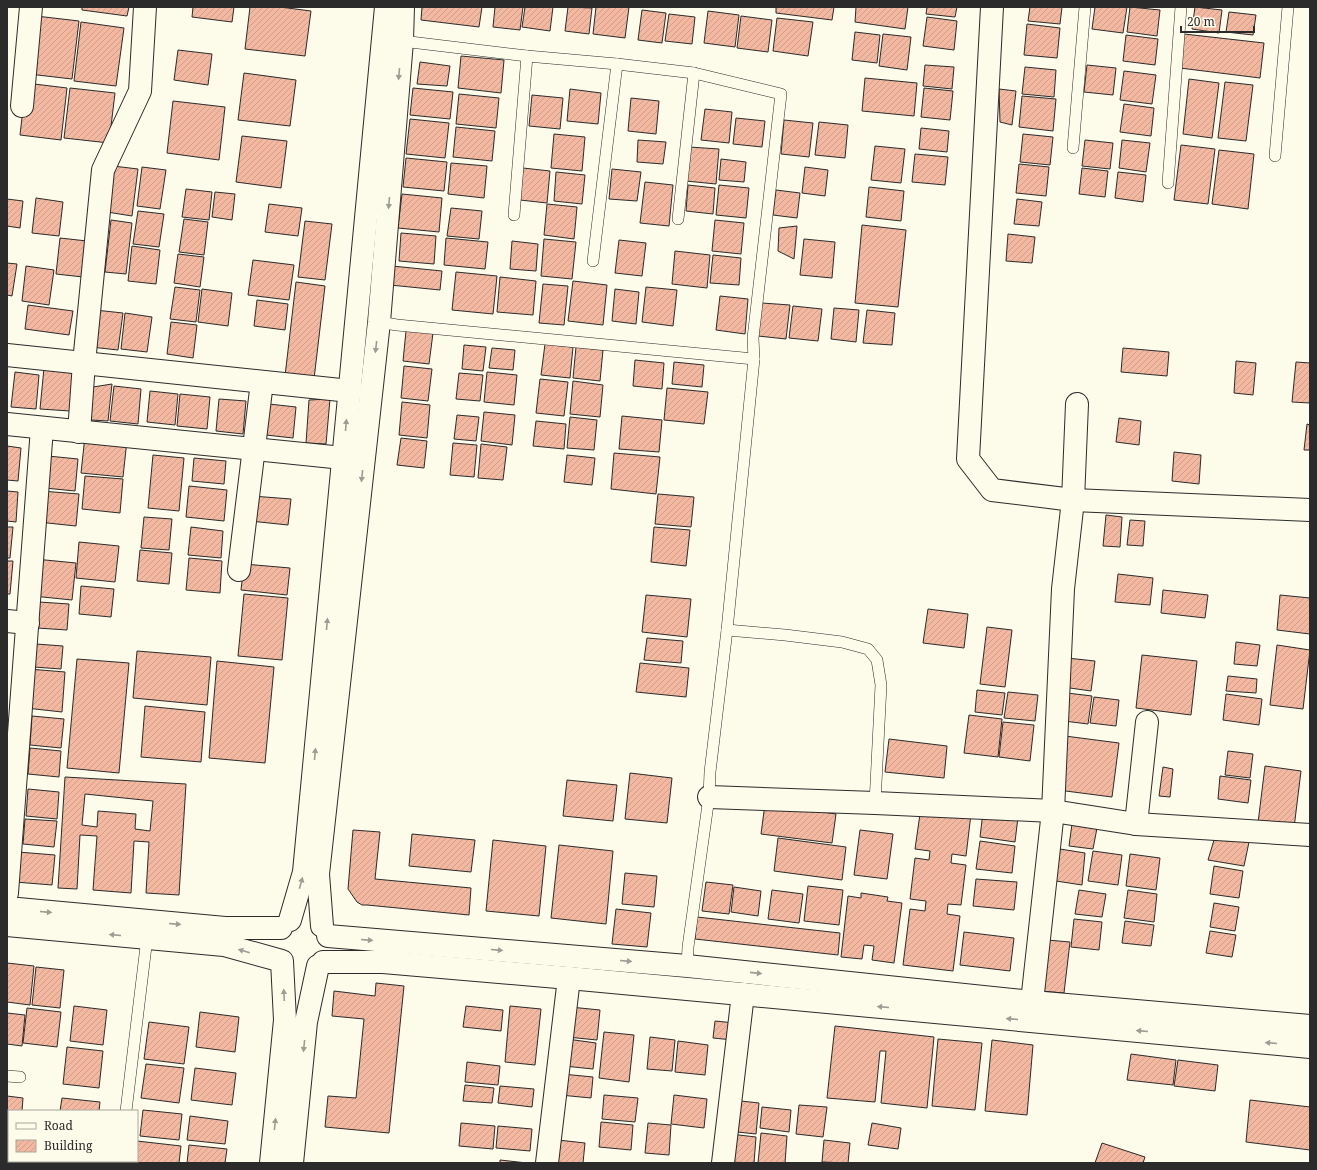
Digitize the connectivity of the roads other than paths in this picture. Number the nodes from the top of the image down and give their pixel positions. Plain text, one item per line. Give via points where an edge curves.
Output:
1 (31, 7) edge
2 (145, 7) edge
3 (386, 7) edge
4 (403, 7) edge
5 (992, 7) edge
6 (1085, 7) edge
7 (1181, 7) edge
8 (1288, 7) edge
9 (402, 41) junction
10 (527, 56) junction
11 (616, 64) junction
12 (694, 73) junction
13 (22, 106) dead end
14 (1073, 148) dead end
15 (1275, 156) dead end
16 (1168, 184) dead end
17 (514, 215) dead end
18 (678, 219) dead end
19 (594, 261) dead end
20 (379, 322) junction
21 (7, 355) edge
22 (754, 359) junction
23 (84, 363) junction
24 (262, 382) junction
25 (350, 391) junction
26 (1077, 404) dead end
27 (7, 424) edge
28 (42, 428) junction
29 (79, 432) junction
30 (253, 449) junction
31 (343, 458) junction
32 (1074, 500) junction
33 (1310, 510) edge
34 (238, 570) dead end
35 (17, 622) edge
36 (727, 630) junction
37 (1147, 722) dead end
38 (709, 797) junction
39 (875, 802) junction
40 (1053, 811) junction
41 (1136, 824) junction
42 (1310, 836) edge
43 (7, 893) edge
44 (7, 908) edge
45 (285, 924) junction
46 (7, 925) edge
47 (325, 931) junction
48 (147, 938) junction
49 (282, 961) junction
50 (320, 964) junction
51 (687, 966) junction
52 (569, 978) junction
53 (743, 994) junction
54 (1032, 1002) junction
55 (1310, 1026) edge
56 (1310, 1047) edge
57 (7, 1076) edge
58 (20, 1077) dead end
59 (126, 1110) edge
60 (271, 1163) edge
61 (292, 1163) edge
62 (547, 1163) edge
63 (724, 1163) edge

1 - 13 street
2 - 23 street via 140,91 103,170
3 - 25 street
4 - 9 street
5 - 32 street via 968,459 992,490
6 - 14 lane
7 - 16 lane
8 - 15 lane
9 - 10 lane
9 -> 20 street
10 - 11 lane
10 - 17 lane
11 - 12 lane
11 - 19 lane
12 - 18 lane
12 - 22 lane via 781,94 753,338
20 - 22 lane
20 -> 47 street via 318,874
21 - 23 street
22 - 36 lane
23 - 24 street
23 - 29 street
24 - 25 street
24 - 30 street
31 -> 25 street
26 - 32 street
27 - 28 street
28 - 29 street
28 - 35 street
29 - 30 street
30 - 31 street
30 - 34 street
45 -> 31 street via 304,872
32 - 33 street
32 - 40 street via 1063,589
35 - 43 street
36 - 38 lane
36 - 39 lane via 842,642 868,649 876,660 881,685
37 - 41 street
38 - 39 street
38 - 51 lane
39 - 40 street
40 - 41 street
40 - 54 street
41 - 42 street
44 -> 45 street via 225,928
45 - 47 street via 299,917 308,918 315,920
45 - 49 street via 275,944
48 -> 46 street
47 - 50 street via 330,946 328,954
47 -> 51 street
49 -> 48 street via 224,945
48 - 59 lane
49 - 50 street via 299,971 310,970
60 -> 49 street via 285,1020
50 - 52 street via 383,962
50 -> 61 street via 306,1022
51 -> 54 street
52 - 53 street
52 - 62 street
56 -> 53 street
53 - 63 street
54 - 55 street
57 - 58 lane

